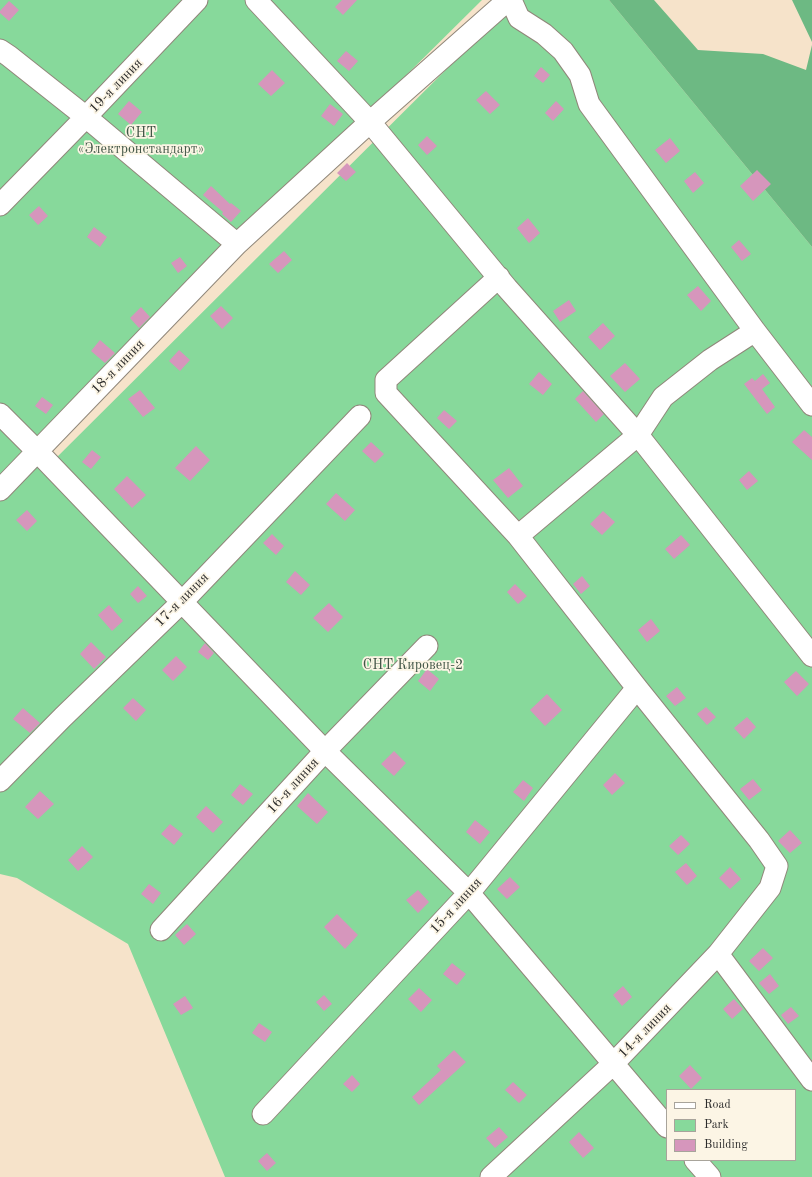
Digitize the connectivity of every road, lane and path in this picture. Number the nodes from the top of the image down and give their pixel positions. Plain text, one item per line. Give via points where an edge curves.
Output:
1 (198, 0) edge
2 (256, 0) edge
3 (510, 0) edge
4 (0, 50) edge
5 (86, 117) junction
6 (370, 122) junction
7 (0, 205) edge
8 (237, 244) junction
9 (499, 277) junction
10 (755, 331) junction
11 (812, 405) edge
12 (0, 414) edge
13 (360, 416) dead end
14 (638, 435) junction
15 (37, 450) junction
16 (0, 490) edge
17 (518, 536) junction
18 (182, 602) junction
19 (427, 646) dead end
20 (812, 656) edge
21 (637, 688) junction
22 (325, 751) junction
23 (0, 781) edge
24 (469, 893) junction
25 (161, 930) dead end
26 (718, 954) junction
27 (613, 1064) junction
28 (812, 1080) edge
29 (263, 1114) dead end
30 (666, 1126) edge
31 (696, 1161) edge
32 (491, 1177) edge
33 (710, 1177) edge

1 - 5 street, 19-я линия
2 - 6 street
3 - 6 street, 18-я линия
3 - 10 street via 519,18 544,34 563,51 580,76 588,104
4 - 5 street
5 - 7 street, 19-я линия
5 - 8 street
6 - 8 street, 18-я линия
6 - 9 street
8 - 15 street, 18-я линия
9 - 14 street
9 - 17 street via 386,380 386,393
10 - 11 street
10 - 14 street via 710,360 663,397
12 - 15 street
13 - 18 street, 17-я линия
14 - 17 street
14 - 20 street
15 - 16 street, 18-я линия
15 - 18 street
17 - 21 street
18 - 22 street
18 - 23 street, 17-я линия
19 - 22 street, 16-я линия
21 - 24 street, 15-я линия
21 - 26 street, 14-я линия via 778,866 770,888
22 - 24 street
22 - 25 street, 16-я линия
24 - 27 street
24 - 29 street, 15-я линия
26 - 27 street, 14-я линия
26 - 28 street
27 - 30 street
27 - 32 street, 14-я линия
31 - 33 street

